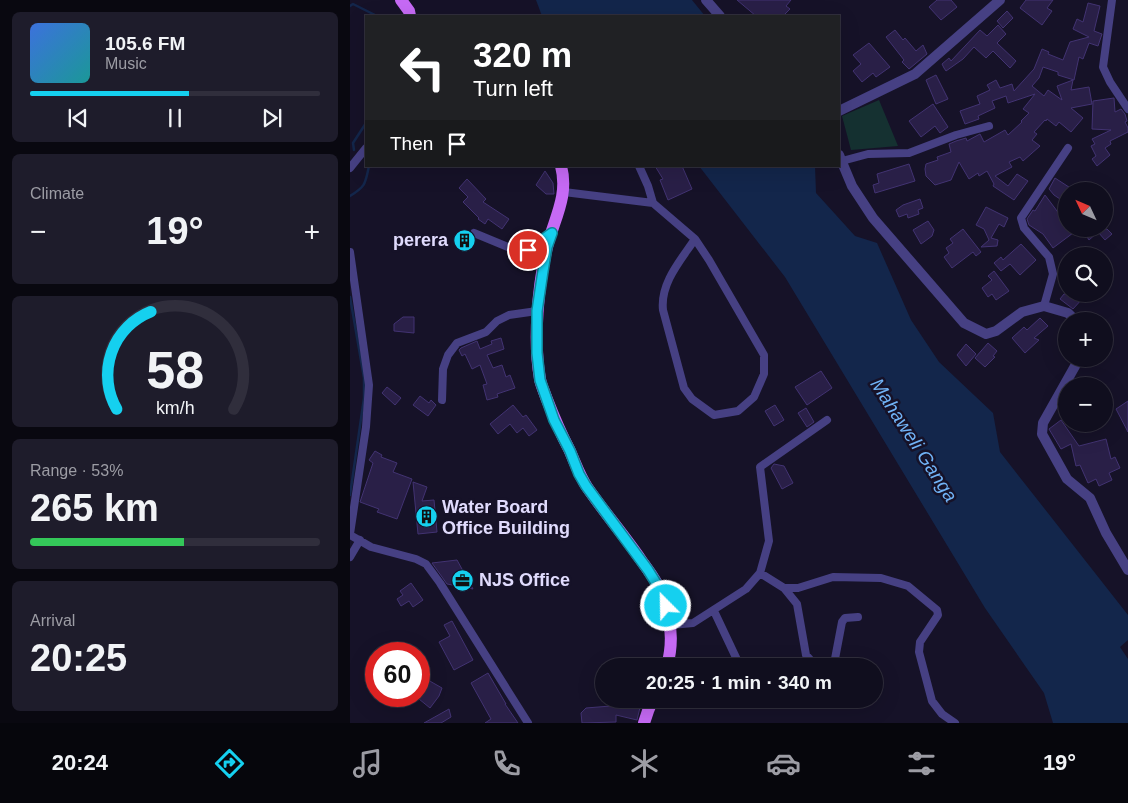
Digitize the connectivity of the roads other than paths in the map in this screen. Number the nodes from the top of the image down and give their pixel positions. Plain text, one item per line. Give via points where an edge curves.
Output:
1 (401, 0) edge
2 (706, 0) edge
3 (1000, 0) edge
4 (1112, 0) edge
5 (410, 15) edge
6 (719, 15) edge
7 (1128, 109) edge
8 (840, 111) edge
9 (989, 126) dead end
10 (1068, 148) dead end
11 (365, 149) edge
12 (840, 158) edge
13 (561, 167) edge
14 (639, 167) edge
15 (350, 168) edge
16 (564, 192) junction
17 (653, 203) junction
18 (474, 233) dead end
19 (552, 233) junction
20 (694, 239) junction
21 (350, 252) edge
22 (1044, 306) junction
23 (537, 311) junction
24 (1065, 312) edge
25 (1074, 367) edge
26 (442, 400) dead end
27 (827, 420) dead end
28 (350, 535) edge
29 (360, 540) junction
30 (350, 557) edge
31 (1128, 570) edge
32 (760, 573) junction
33 (784, 588) junction
34 (714, 610) junction
35 (858, 617) dead end
36 (671, 625) junction
37 (669, 658) edge
38 (736, 658) edge
39 (809, 658) edge
40 (835, 658) edge
41 (649, 708) edge
42 (528, 723) edge
43 (644, 723) edge
44 (955, 723) edge

1 - 5 main road
2 - 6 street
3 - 8 street via 915,74
4 - 7 street via 1103,67
9 - 12 street via 909,153
10 - 22 street via 1021,218 1024,228 1049,257 1053,274
11 - 15 street
12 - 22 street via 852,186 873,218 964,323 986,334 996,331 1022,312
13 - 16 main road
14 - 17 street
16 - 17 street
16 - 19 main road
17 - 20 street
18 - 19 street via 523,252
19 - 23 main road
20 - 20 street via 764,355 764,374 754,396 738,411 714,415 692,399 684,388 663,310 667,281
21 - 28 street via 369,384 366,428
22 - 24 street
23 - 26 street via 509,315 486,332 457,343 443,369
23 - 36 main road via 540,380 554,420 586,486 661,591
25 - 31 street via 1043,423 1042,434 1068,479 1090,498
27 - 32 street via 760,467 769,541
28 - 29 street
29 - 30 street
29 - 42 street via 371,547 426,564
32 - 33 street
32 - 34 street via 746,588
33 - 39 street via 797,604
33 - 44 street via 798,588 833,577 881,578 908,586 937,610 938,615 920,642 919,652 932,701
34 - 36 street via 693,623
34 - 38 street
35 - 40 street via 845,618 842,622
36 - 37 main road
41 - 43 main road

